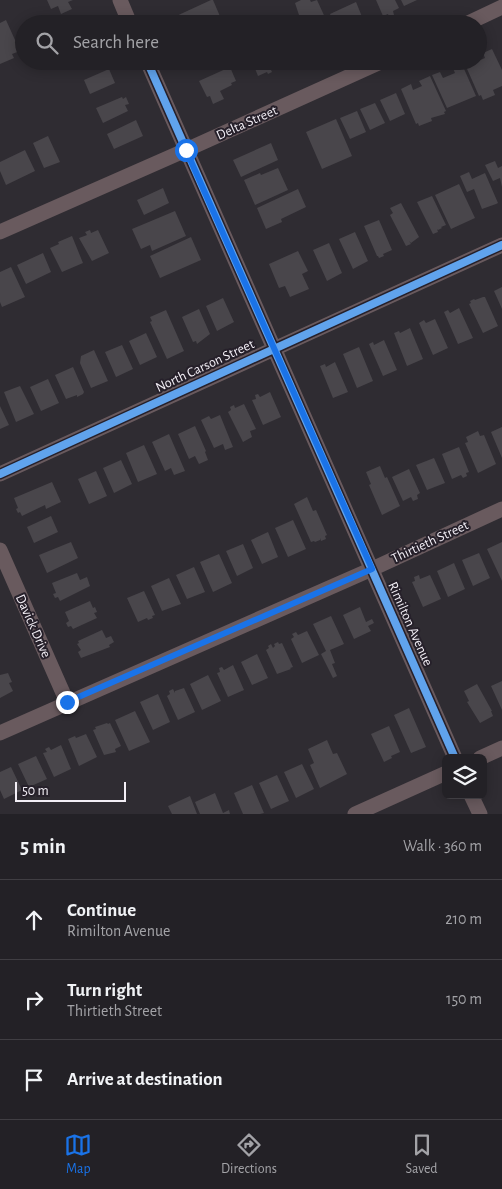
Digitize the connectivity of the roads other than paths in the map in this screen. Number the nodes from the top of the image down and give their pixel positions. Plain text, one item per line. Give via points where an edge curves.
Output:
1 (120, 0) edge
2 (502, 7) edge
3 (126, 15) edge
4 (485, 15) edge
5 (151, 70) edge
6 (363, 70) edge
7 (186, 150) junction
8 (0, 232) edge
9 (502, 245) edge
10 (274, 348) junction
11 (0, 474) edge
12 (502, 509) edge
13 (0, 550) edge
14 (372, 569) junction
15 (67, 702) junction
16 (0, 733) edge
17 (502, 748) edge
18 (453, 754) edge
19 (487, 755) edge
20 (442, 775) edge
21 (473, 799) edge
22 (355, 814) edge
23 (480, 814) edge

1 - 3 street
2 - 4 street
5 - 7 street, Rimilton Avenue
6 - 7 street, Delta Street
7 - 8 street, Delta Street
7 - 10 street, Rimilton Avenue
9 - 10 street, North Carson Street
10 - 11 street, North Carson Street
10 - 14 street, Rimilton Avenue
12 - 14 street, Thirtieth Street
13 - 15 street, Davick Drive
14 - 15 street, Thirtieth Street
14 - 18 street, Rimilton Avenue
15 - 16 street, Thirtieth Street
17 - 19 street
20 - 22 street
21 - 23 street

